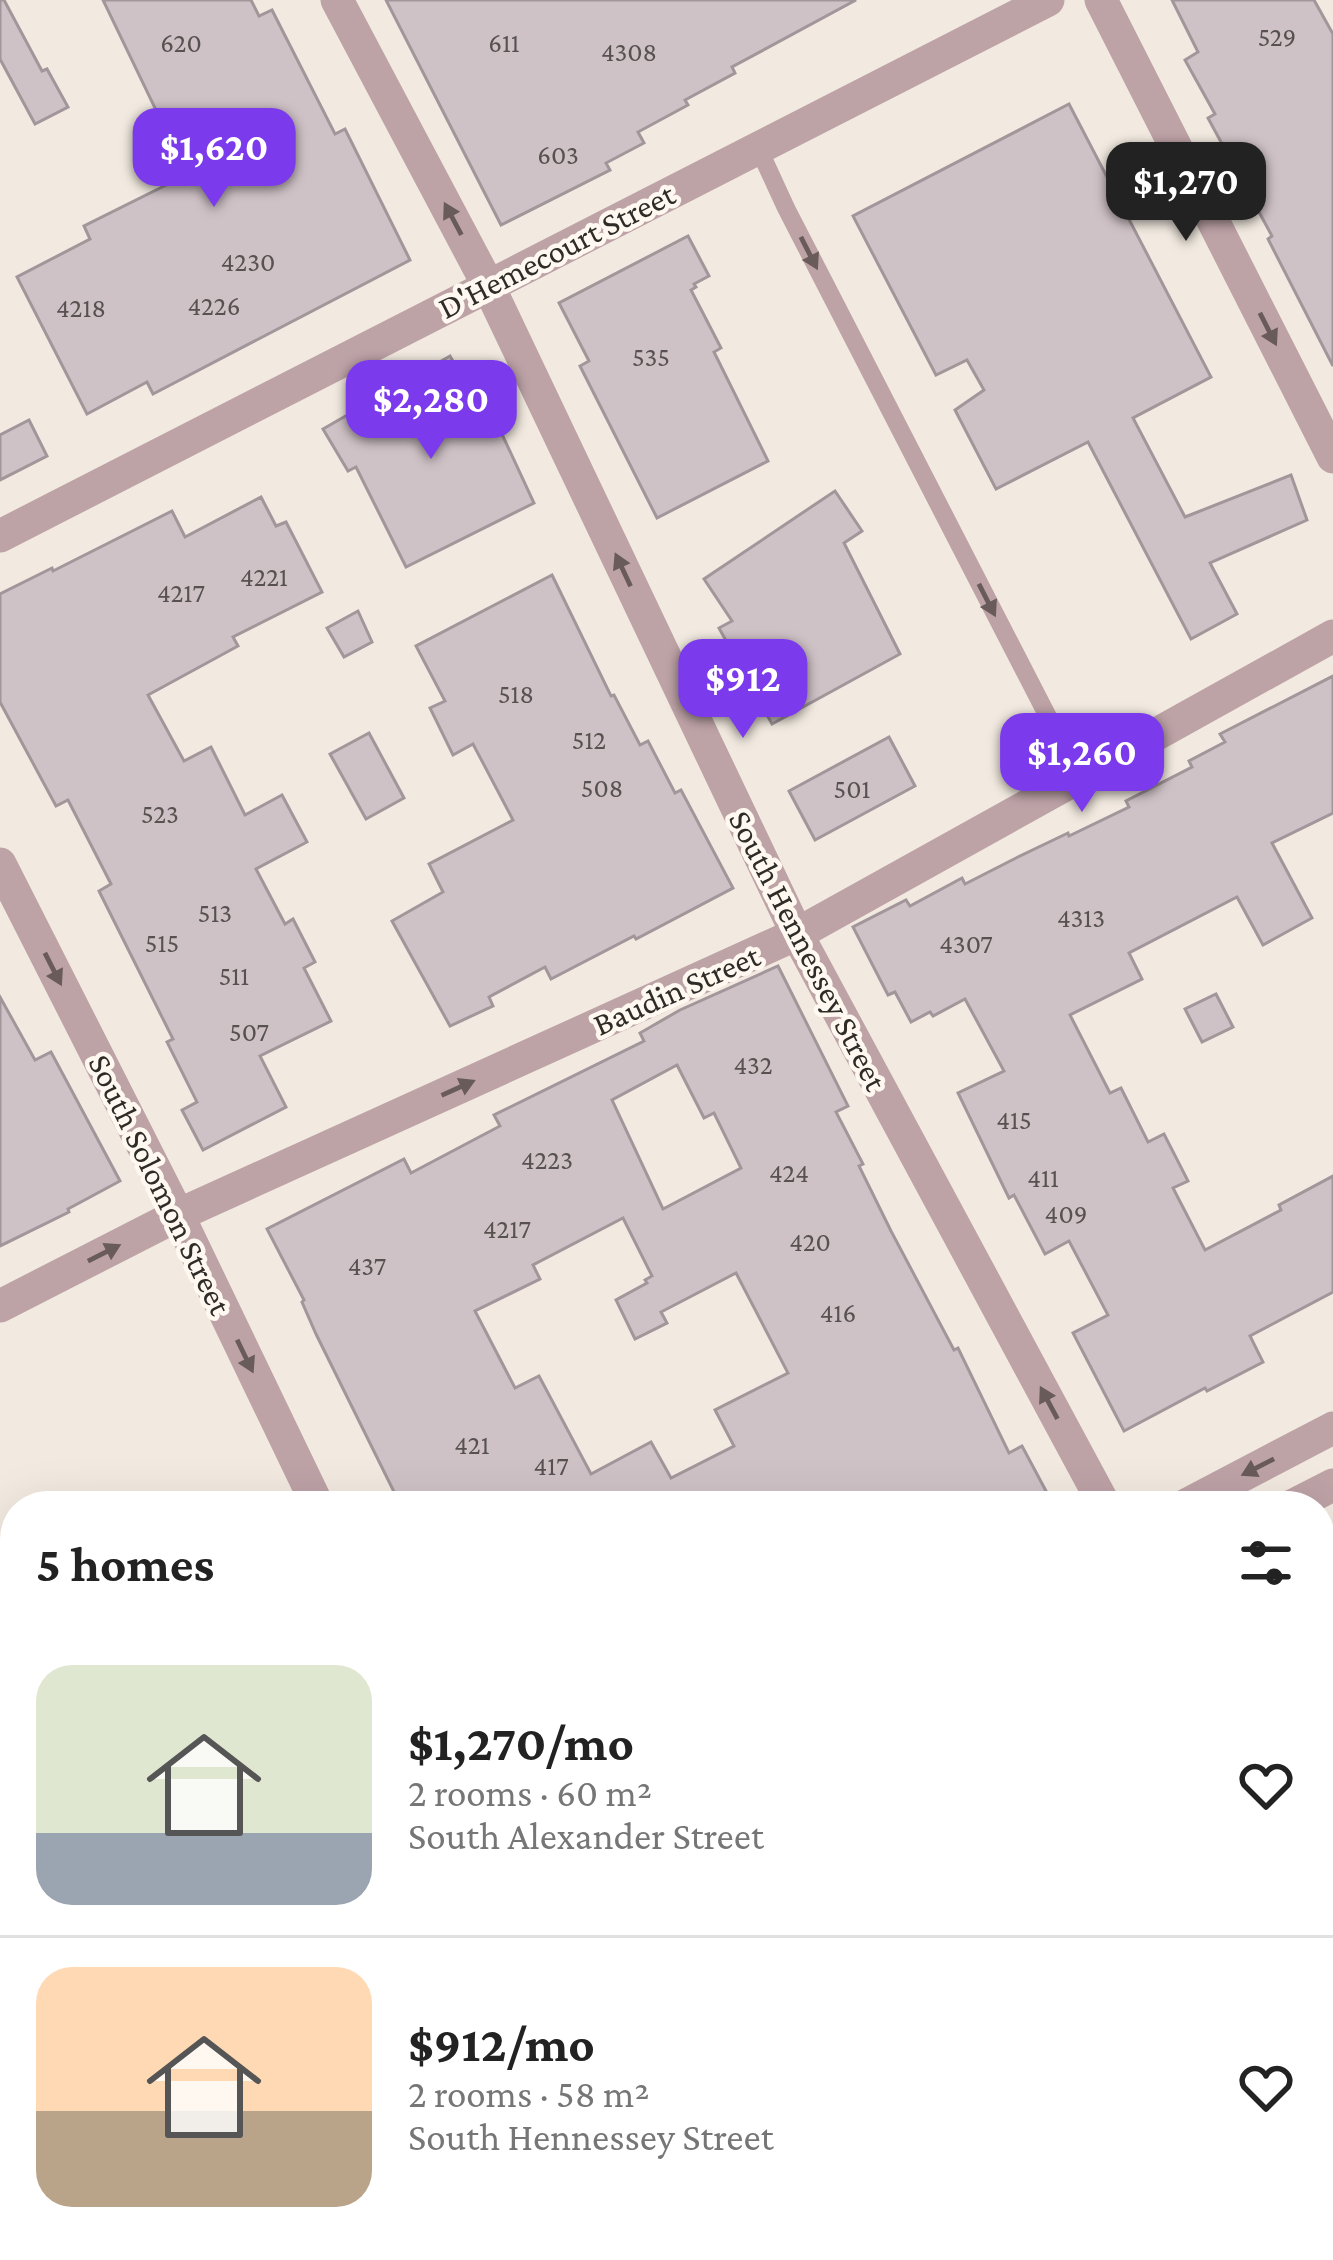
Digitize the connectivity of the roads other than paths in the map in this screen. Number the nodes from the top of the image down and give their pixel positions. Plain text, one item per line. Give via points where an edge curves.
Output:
1 (337, 0) edge
2 (1048, 0) edge
3 (1101, 0) edge
4 (758, 147) junction
5 (488, 285) junction
6 (1333, 457) edge
7 (0, 536) edge
8 (1333, 636) edge
9 (1079, 777) junction
10 (0, 864) edge
11 (796, 934) junction
12 (178, 1215) junction
13 (0, 1306) edge
14 (1333, 1428) edge
15 (311, 1491) edge
16 (1097, 1491) edge
17 (1213, 1491) edge

5 -> 1 street, South Hennessey Street
2 - 4 street, D'Hemecourt Street
3 -> 6 street
4 - 5 street, D'Hemecourt Street
4 -> 9 lane
5 - 7 street, D'Hemecourt Street
11 -> 5 street, South Hennessey Street
8 - 9 street, Baudin Street
9 - 11 street, Baudin Street
10 -> 12 street, South Solomon Street
12 -> 11 street, Baudin Street
16 -> 11 street, South Hennessey Street
13 -> 12 street, Baudin Street
12 -> 15 street, South Solomon Street
14 -> 17 street

